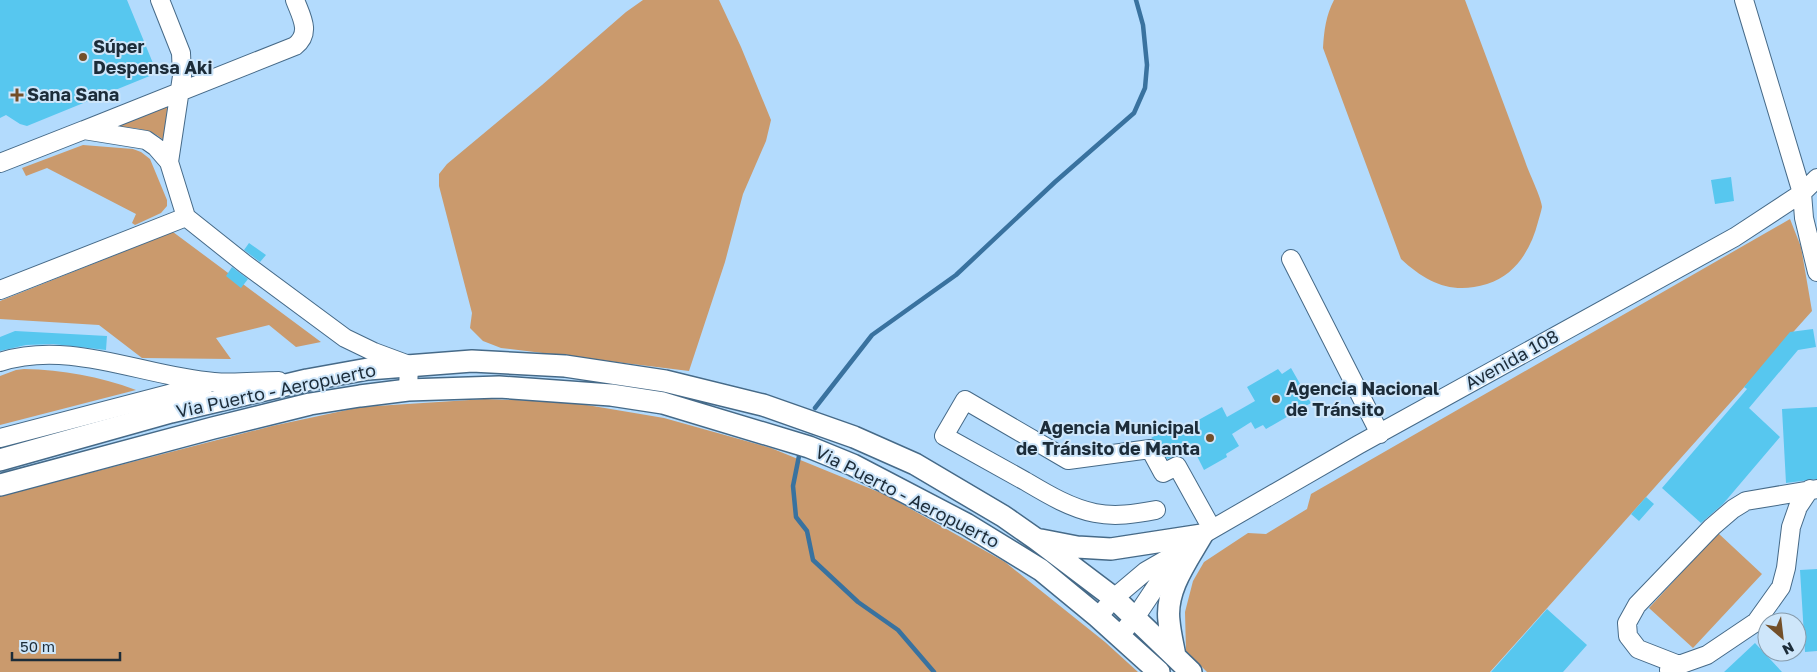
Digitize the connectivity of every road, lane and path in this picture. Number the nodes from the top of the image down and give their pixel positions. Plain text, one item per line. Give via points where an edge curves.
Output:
1 (160, 0) edge
2 (295, 0) edge
3 (1744, 0) edge
4 (179, 92) junction
5 (84, 130) junction
6 (169, 162) junction
7 (0, 163) edge
8 (1817, 178) edge
9 (1802, 193) junction
10 (186, 217) junction
11 (1291, 259) dead end
12 (1817, 272) edge
13 (0, 290) edge
14 (0, 362) edge
15 (409, 365) junction
16 (307, 380) junction
17 (214, 382) junction
18 (408, 390) junction
19 (1380, 434) junction
20 (0, 438) edge
21 (0, 460) edge
22 (0, 485) edge
23 (1814, 489) edge
24 (1156, 510) dead end
25 (1207, 532) junction
26 (1036, 539) junction
27 (1179, 552) junction
28 (1114, 598) junction
29 (1098, 617) junction
30 (1135, 618) junction
31 (1119, 636) junction
32 (1175, 656) junction
33 (1672, 668) edge
34 (1160, 672) edge
35 (1191, 672) edge

1 - 4 street via 181,53
2 - 4 street via 305,30 298,44
3 - 9 street
4 - 5 street
4 - 6 street
5 - 6 street via 146,140
5 - 7 street
6 - 10 street
8 - 9 street, Avenida 108
9 - 12 street via 1804,218
9 - 19 street, Avenida 108 via 1735,237
10 - 13 street
10 - 15 street via 345,338
11 - 19 street
14 - 17 street via 22,356 59,356 108,361
15 - 16 main road, Via Puerto - Aeropuerto
15 - 18 street
15 - 26 main road, Via Puerto - Aeropuerto via 472,361 565,366 665,381 763,405 854,437 915,464 1004,516
16 - 17 street
16 - 21 main road, Via Puerto - Aeropuerto via 171,412
17 - 20 street
18 - 22 main road, Via Puerto - Aeropuerto via 310,404
18 - 29 main road, Via Puerto - Aeropuerto via 499,387 611,395 663,404 809,447 853,465 966,524 1041,570
19 - 25 street, Avenida 108
23 - 33 street via 1798,507 1791,527 1781,587 1756,622 1707,655
23 - 33 street via 1746,501 1733,508 1637,605 1627,623 1628,636 1638,649
24 - 25 street via 1115,515 1074,507 944,436 965,400 1068,460 1150,449 1163,473 1177,466
25 - 26 main road via 1111,549 1077,547
25 - 27 street, Avenida 108
25 - 32 main road via 1181,571 1170,598 1168,620
26 - 28 main road, Via Puerto - Aeropuerto
27 - 28 street, Avenida 108 via 1146,571
27 - 30 street, Avenida 108
28 - 29 street, Avenida 108
28 - 30 main road, Via Puerto - Aeropuerto
29 - 31 main road, Via Puerto - Aeropuerto
30 - 31 street, Avenida 108
30 - 32 main road, Via Puerto - Aeropuerto
31 - 34 main road, Via Puerto - Aeropuerto
32 - 35 main road, Via Puerto - Aeropuerto

